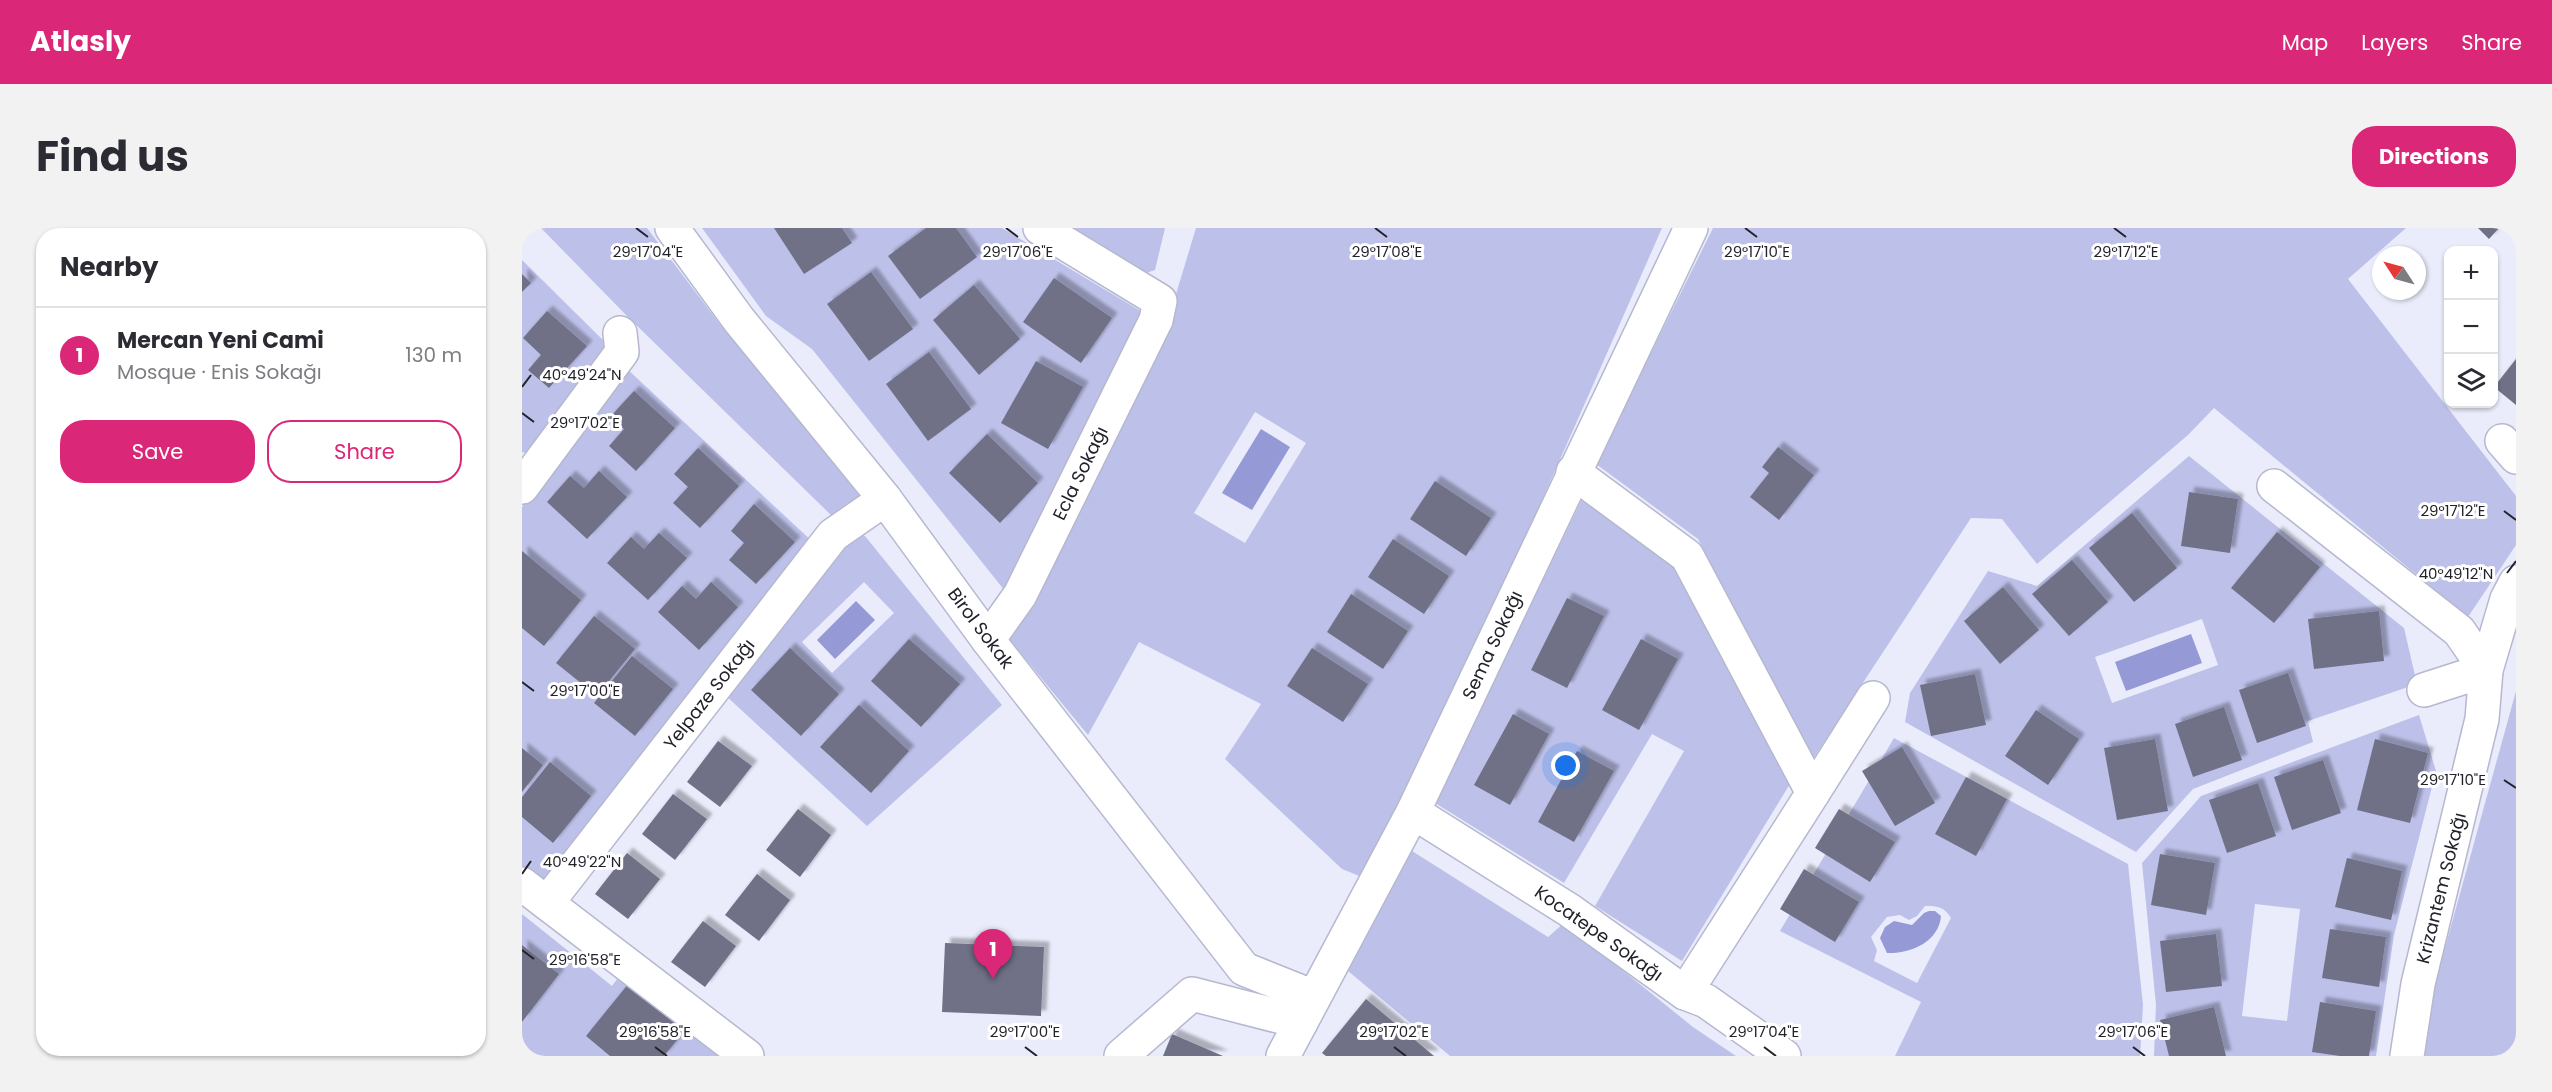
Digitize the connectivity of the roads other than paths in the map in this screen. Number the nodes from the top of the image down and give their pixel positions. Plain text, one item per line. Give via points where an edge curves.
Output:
1 (672, 228) edge
2 (1040, 228) edge
3 (1691, 228) edge
4 (620, 333) dead end
5 (1573, 472) junction
6 (524, 481) edge
7 (2274, 486) dead end
8 (885, 499) junction
9 (2516, 582) edge
10 (988, 640) junction
11 (2486, 670) junction
12 (2424, 690) dead end
13 (1873, 698) dead end
14 (1814, 793) junction
15 (1413, 812) junction
16 (534, 894) edge
17 (1685, 993) junction
18 (1307, 1009) junction
19 (747, 1056) edge
20 (1122, 1056) edge
21 (1283, 1056) edge
22 (1784, 1056) edge
23 (2407, 1056) edge

1 - 8 street, Birol Sokak via 739,320
2 - 10 street, Ecla Sokağı via 1160,301 1156,320 1020,595
3 - 5 street, Sema Sokağı
4 - 6 street via 622,352
5 - 14 street via 1687,556
5 - 15 street, Sema Sokağı
7 - 11 street via 2459,631
8 - 10 street, Birol Sokak
8 - 16 street, Yelpaze Sokağı via 833,535
9 - 11 street, Krizantem Sokağı via 2507,599
10 - 18 street, Birol Sokak via 1244,969
11 - 12 street
11 - 23 street, Krizantem Sokağı via 2482,719 2418,984
13 - 14 street
14 - 17 street
15 - 17 street, Kocatepe Sokağı via 1569,910
15 - 18 street, Sema Sokağı
16 - 19 street
17 - 22 street, Kocatepe Sokağı via 1706,1001
18 - 20 street via 1192,994
18 - 21 street, Sema Sokağı

